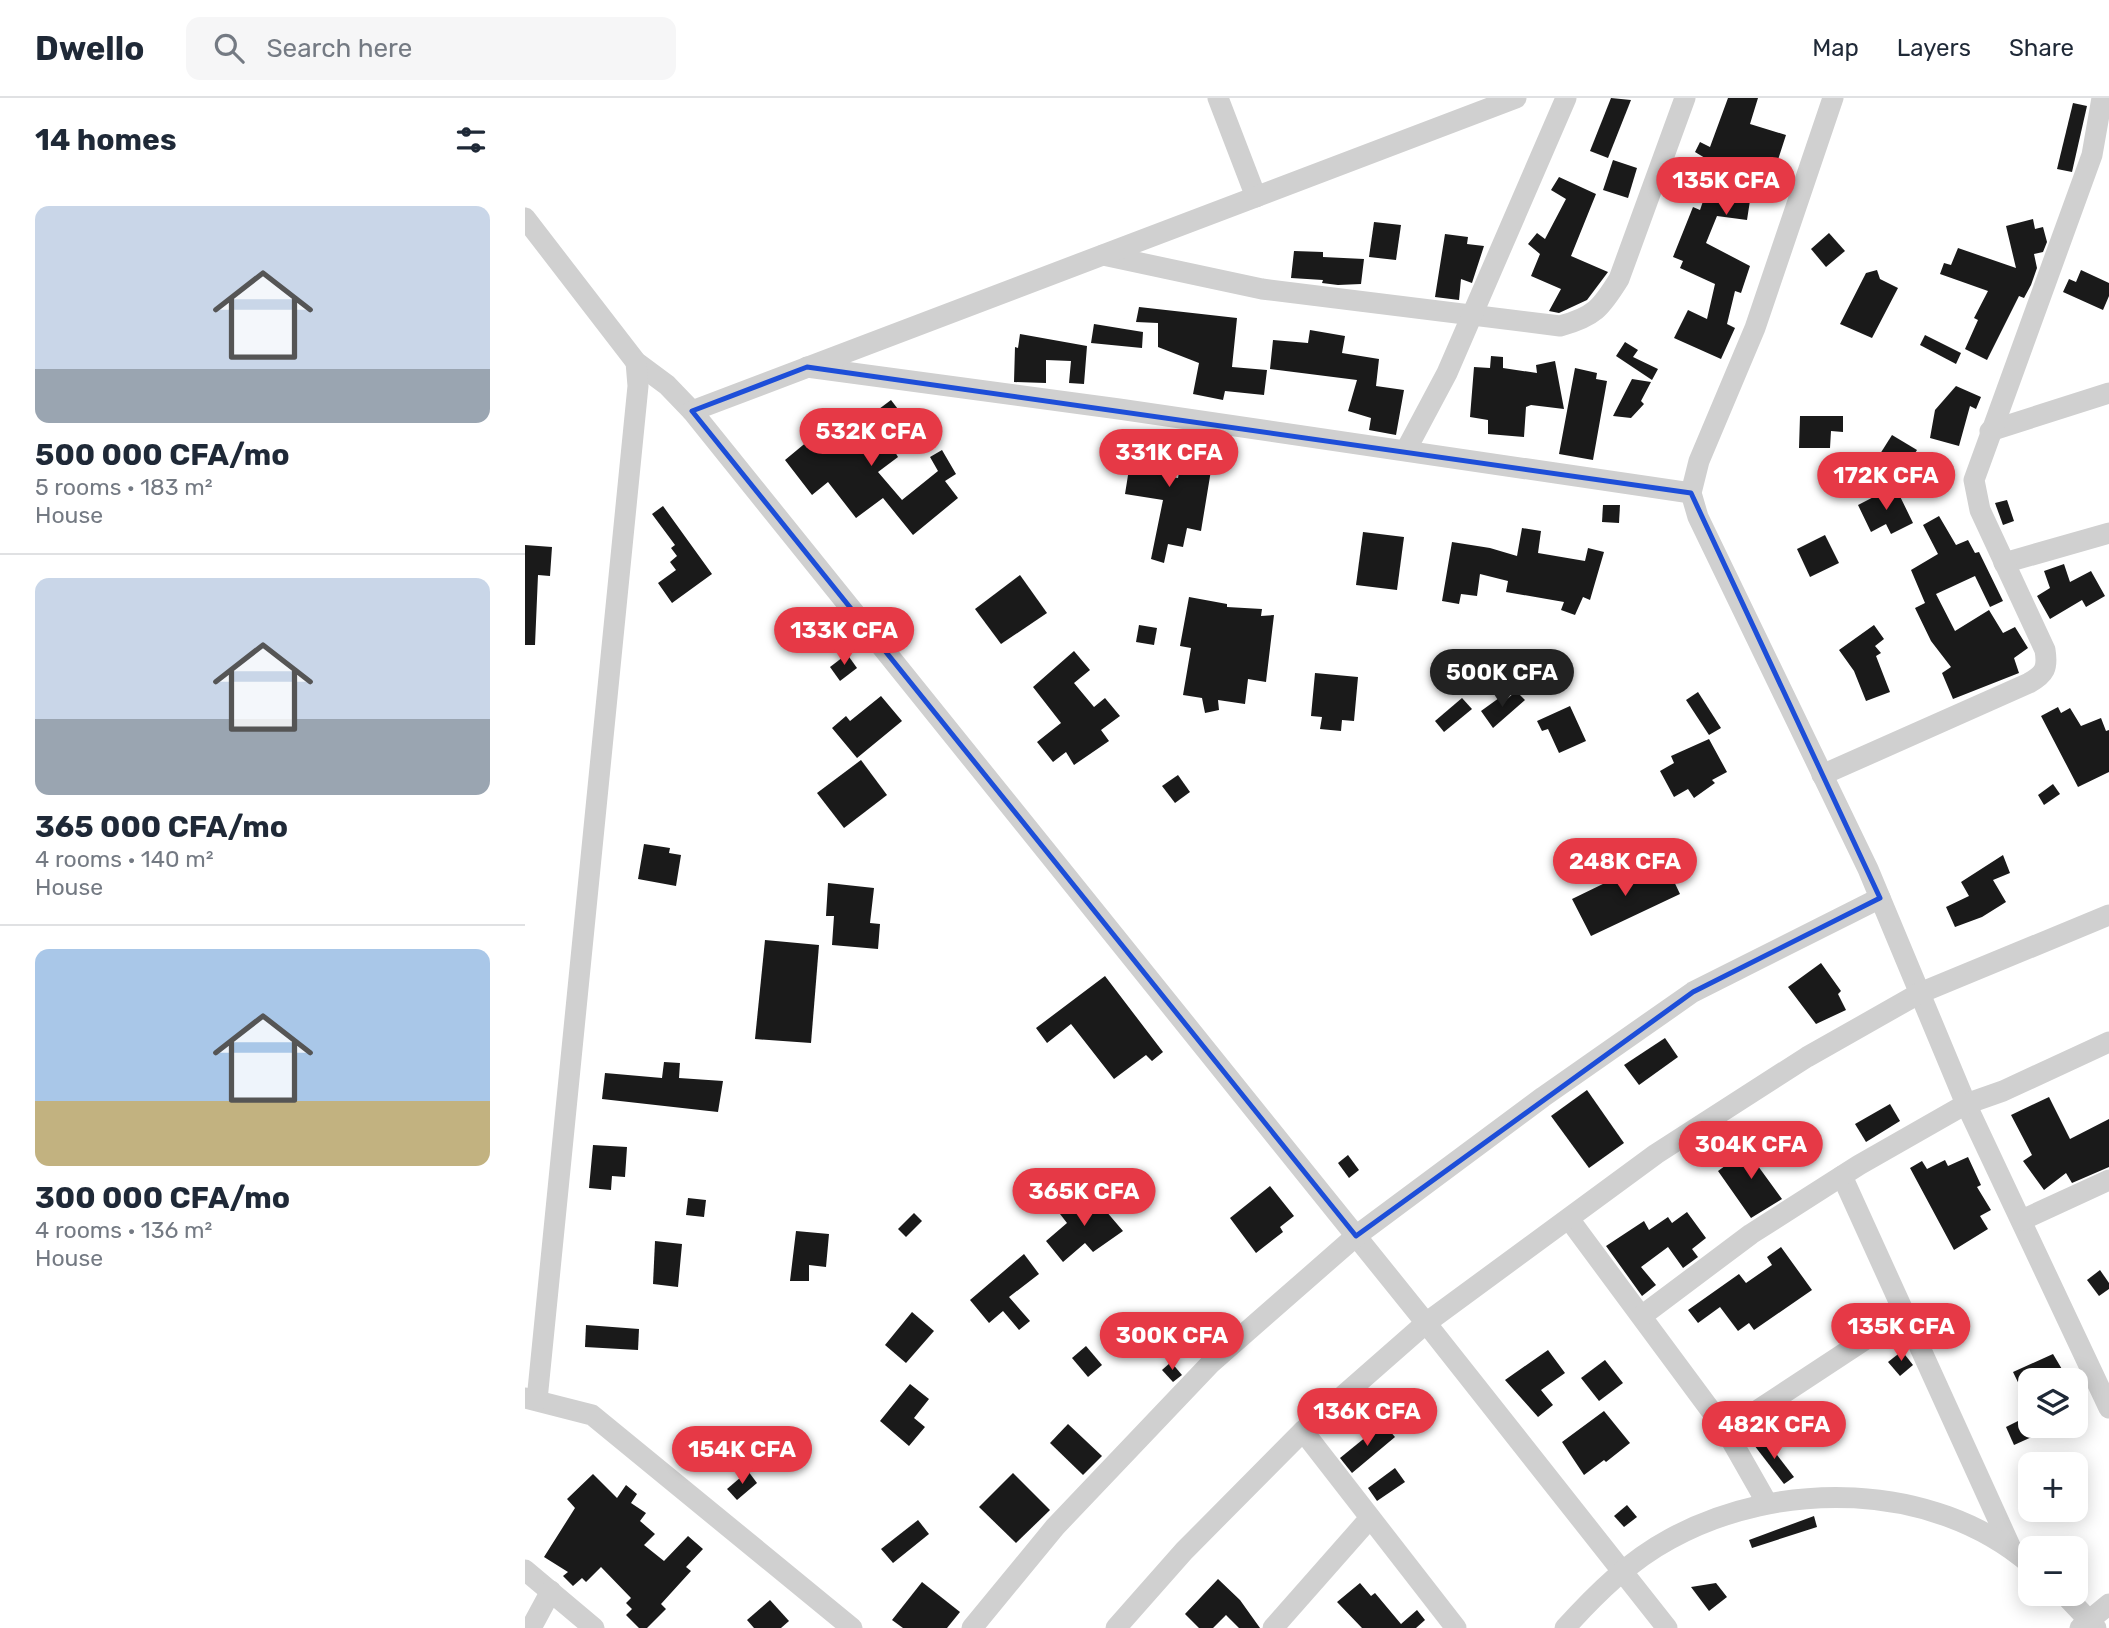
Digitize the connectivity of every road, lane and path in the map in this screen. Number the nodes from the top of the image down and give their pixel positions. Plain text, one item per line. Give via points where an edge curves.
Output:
1 (1218, 98) edge
2 (1516, 98) edge
3 (1566, 98) edge
4 (1685, 98) edge
5 (1833, 98) edge
6 (2102, 98) edge
7 (1256, 197) junction
8 (525, 218) edge
9 (1104, 255) junction
10 (1472, 317) junction
11 (636, 362) junction
12 (807, 368) junction
13 (2109, 393) edge
14 (692, 411) junction
15 (1990, 431) junction
16 (1406, 450) junction
17 (1691, 493) junction
18 (2109, 533) edge
19 (2004, 563) junction
20 (1822, 775) junction
21 (1880, 898) junction
22 (2109, 915) edge
23 (1920, 993) junction
24 (2109, 1042) edge
25 (1966, 1104) junction
26 (1842, 1176) junction
27 (2109, 1180) edge
28 (1569, 1219) junction
29 (2022, 1220) junction
30 (1356, 1236) junction
31 (1904, 1314) junction
32 (1643, 1315) junction
33 (1426, 1323) junction
34 (531, 1399) edge
35 (2109, 1408) edge
36 (1303, 1430) junction
37 (1726, 1431) junction
38 (1767, 1503) junction
39 (1370, 1518) junction
40 (2011, 1548) junction
41 (2018, 1554) edge
42 (525, 1570) edge
43 (1620, 1572) junction
44 (551, 1591) junction
45 (2109, 1604) edge
46 (2074, 1606) edge
47 (2089, 1625) edge
48 (531, 1628) edge
49 (594, 1628) edge
50 (852, 1628) edge
51 (972, 1628) edge
52 (1116, 1628) edge
53 (1273, 1628) edge
54 (1456, 1628) edge
55 (1565, 1628) edge
56 (1667, 1628) edge

1 - 7 street
2 - 7 street
3 - 10 street
4 - 10 street via 1619,279 1603,305 1585,319 1560,326
5 - 17 street via 1755,328 1699,461
6 - 15 street via 2092,155
7 - 9 street
8 - 11 street
9 - 10 street via 1262,289
9 - 12 street
10 - 16 street
11 - 14 street
11 - 34 street via 638,386
12 - 14 street
12 - 16 street
13 - 15 street
14 - 30 street
15 - 19 street via 1974,480 1975,496
16 - 17 street
17 - 20 street via 1698,517
18 - 19 street
19 - 20 street via 2045,650 2048,666 2042,675
20 - 21 street
21 - 23 street
21 - 30 street via 1693,992 1542,1097
22 - 23 street
23 - 25 street
23 - 28 street via 1807,1057 1656,1154
24 - 25 street
25 - 26 street
25 - 29 street
26 - 31 street
26 - 32 street via 1751,1234
27 - 29 street
28 - 32 street
28 - 33 street
29 - 35 street
30 - 33 street
30 - 51 street via 1211,1363 1055,1527
31 - 37 street
31 - 40 street
32 - 37 street
33 - 36 street
33 - 43 street
34 - 50 street via 592,1415
36 - 39 street
36 - 52 street
37 - 38 street
38 - 40 street via 1840,1497 1899,1503 1955,1520
38 - 43 street via 1723,1515 1669,1539
39 - 53 street
39 - 54 street
40 - 41 street
42 - 44 street
43 - 55 street
43 - 56 street
44 - 48 street
44 - 49 street
45 - 47 street
46 - 47 street

